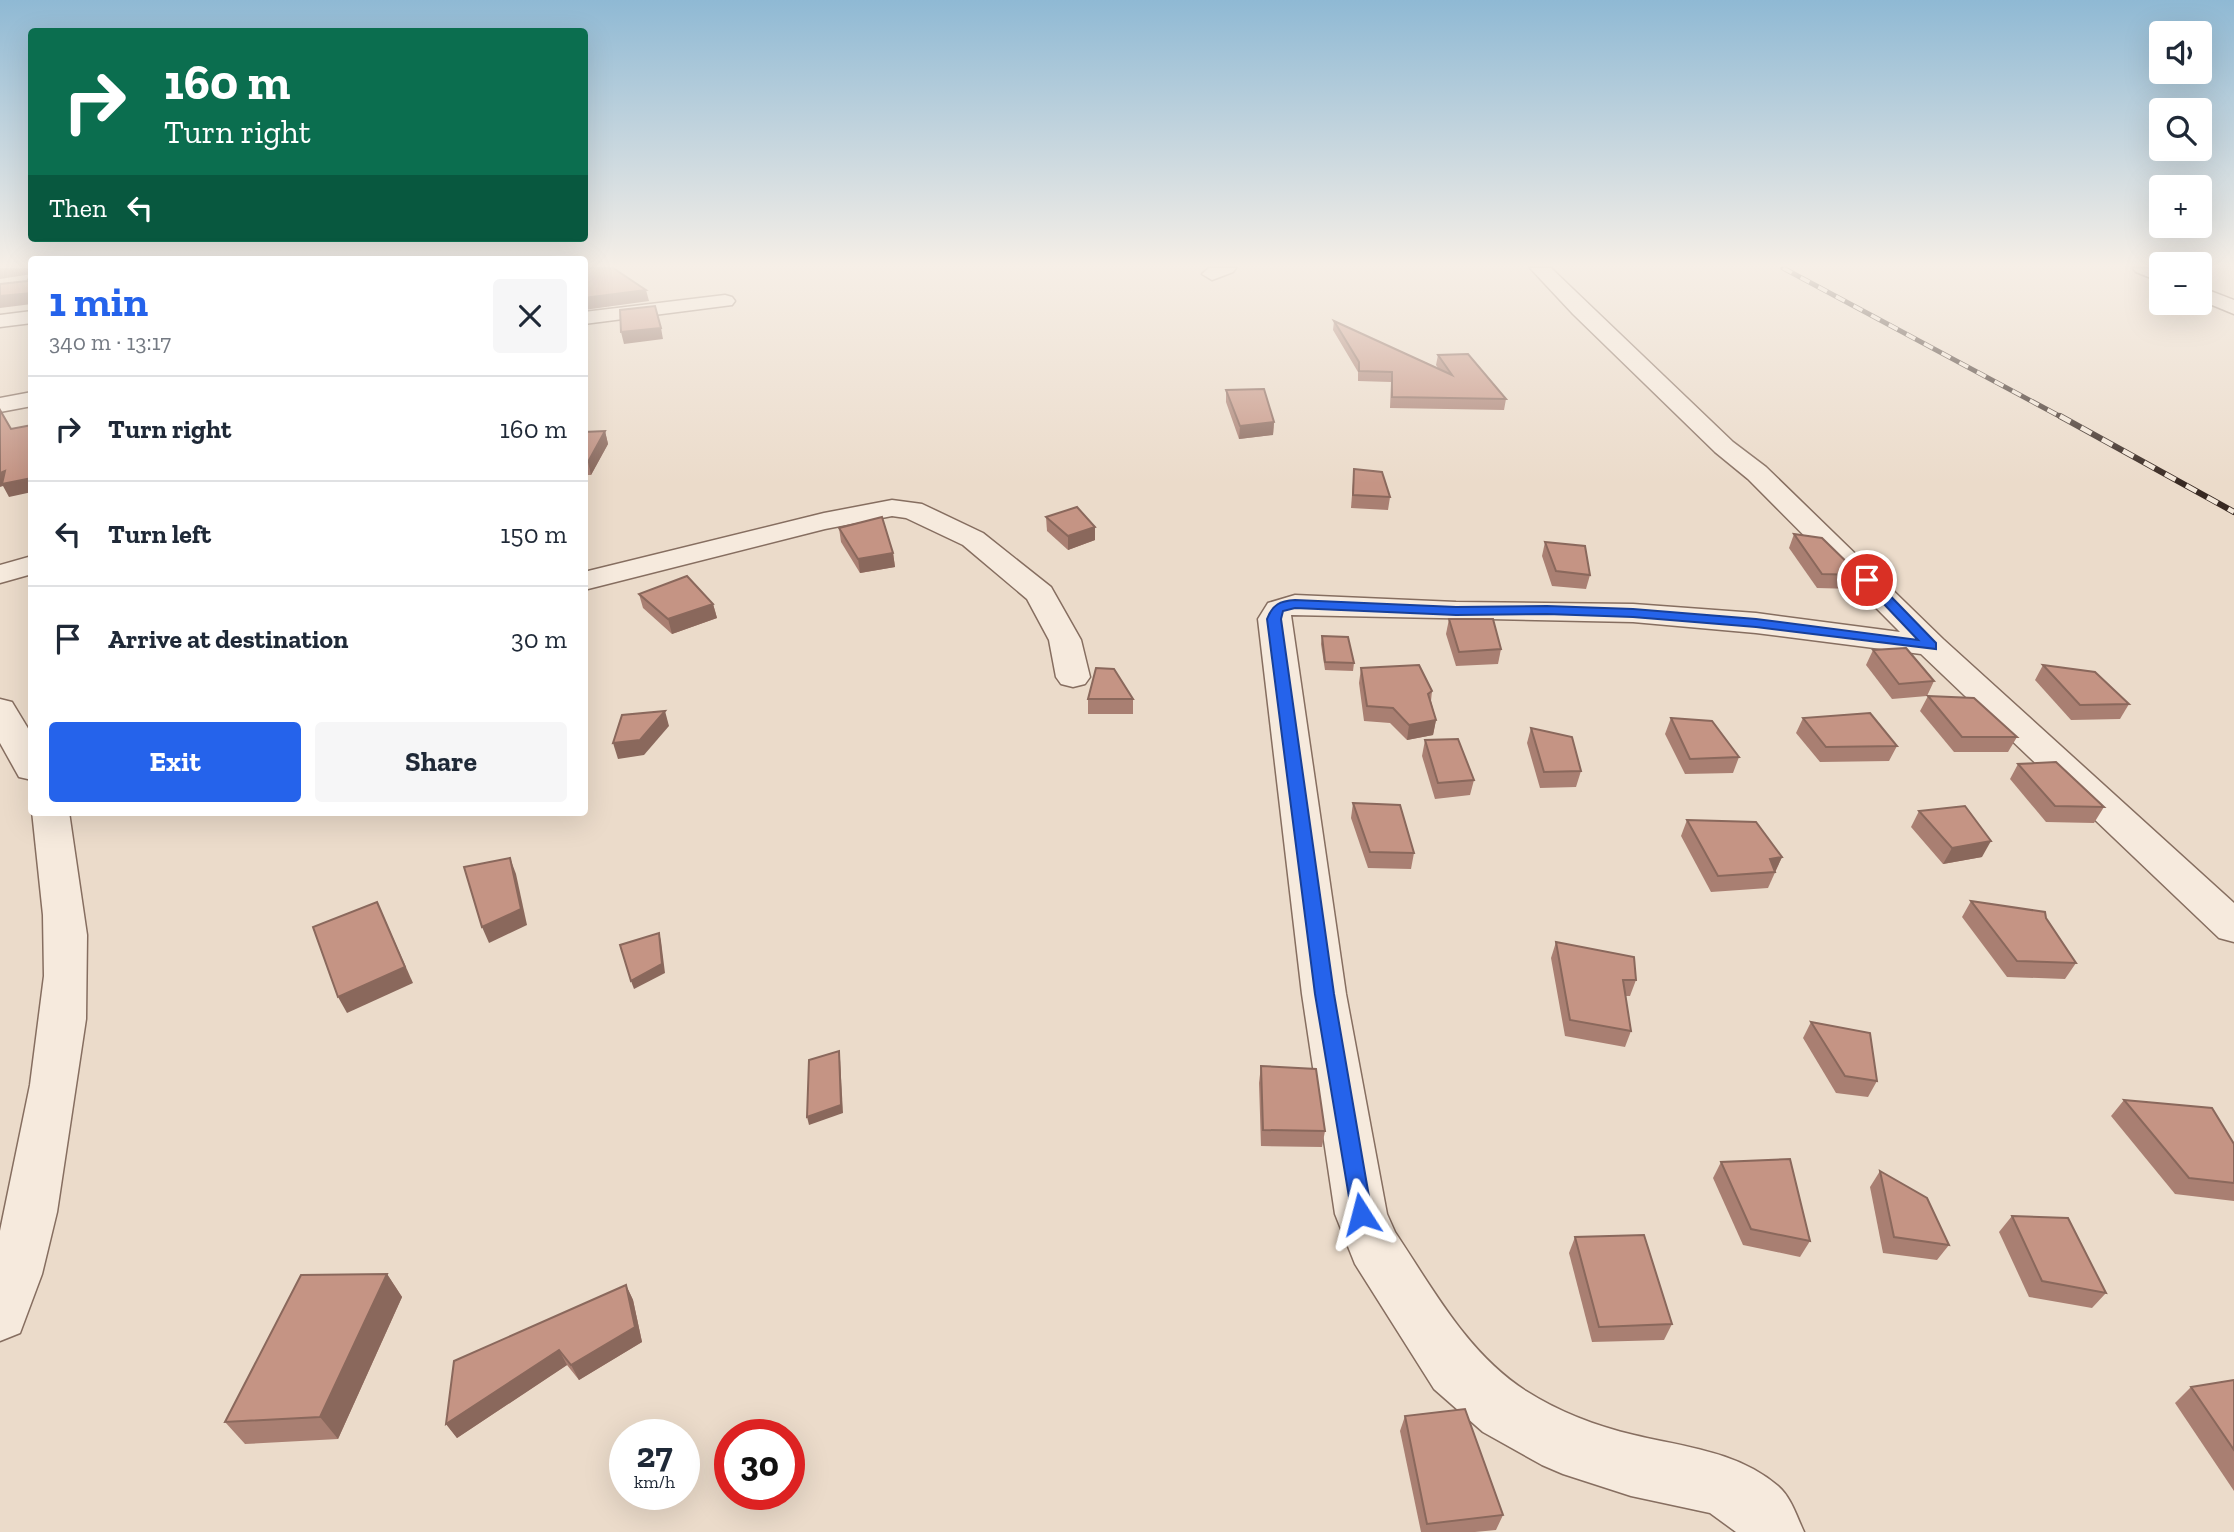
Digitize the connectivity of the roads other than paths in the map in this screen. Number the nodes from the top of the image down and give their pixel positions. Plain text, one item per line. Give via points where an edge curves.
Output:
1 (1611, 339) edge
2 (28, 400) edge
3 (0, 405) edge
4 (28, 566) edge
5 (0, 573) edge
6 (588, 580) edge
7 (1931, 646) junction
8 (1073, 677) dead end
9 (51, 816) edge
10 (2234, 927) edge
11 (0, 1314) edge
12 (1772, 1532) edge

1 - 7 street
2 - 3 street
4 - 5 street
6 - 8 street via 824,521 892,508 912,510 972,539 1040,594 1065,639
7 - 10 street
7 - 12 street via 1756,623 1633,613 1295,604 1278,609 1274,619 1324,994 1361,1214 1374,1247 1454,1369 1504,1411 1563,1444 1734,1492 1758,1510
9 - 11 street via 60,866 66,974 55,1079 32,1210

